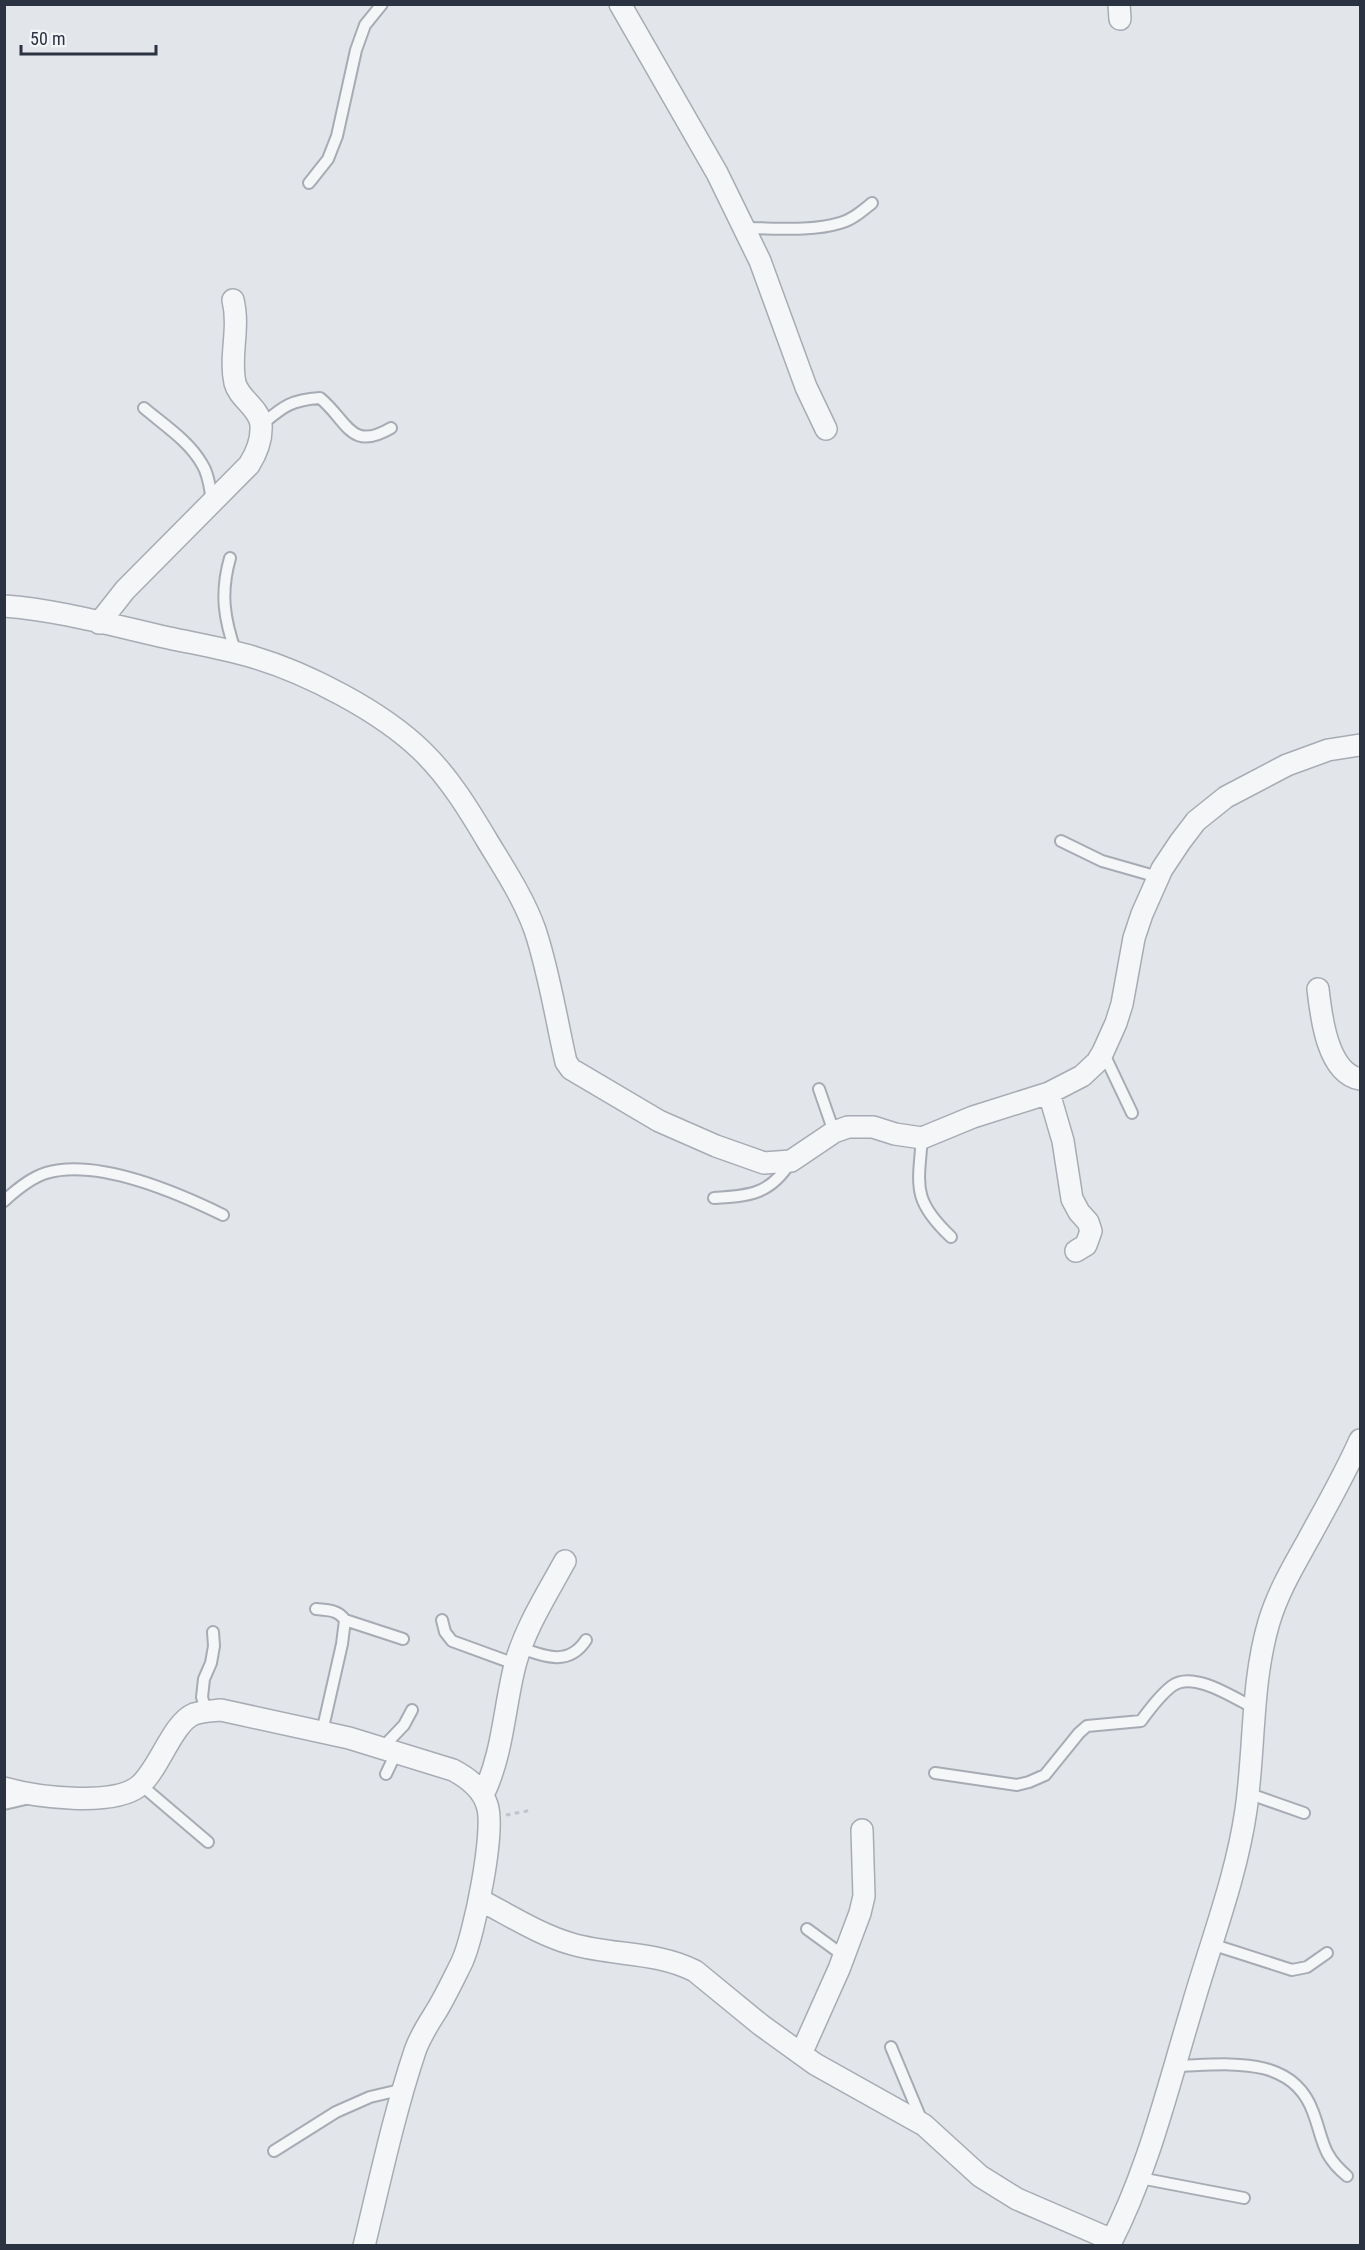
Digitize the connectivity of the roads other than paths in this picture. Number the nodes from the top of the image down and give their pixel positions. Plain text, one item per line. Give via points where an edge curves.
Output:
1 (382, 4) edge
2 (620, 4) edge
3 (309, 183) dead end
4 (872, 203) dead end
5 (744, 228) junction
6 (233, 300) dead end
7 (144, 408) dead end
8 (261, 425) junction
9 (391, 428) dead end
10 (826, 429) dead end
11 (212, 501) junction
12 (230, 558) dead end
13 (4, 606) edge
14 (99, 623) junction
15 (236, 653) junction
16 (1360, 745) edge
17 (1061, 840) dead end
18 (1158, 877) junction
19 (1318, 989) dead end
20 (1103, 1052) junction
21 (1360, 1078) edge
22 (819, 1089) dead end
23 (1049, 1093) junction
24 (1132, 1113) dead end
25 (834, 1132) junction
26 (922, 1138) junction
27 (791, 1161) junction
28 (714, 1198) dead end
29 (4, 1201) edge
30 (223, 1215) dead end
31 (951, 1237) dead end
32 (1076, 1251) dead end
33 (1360, 1440) edge
34 (565, 1561) dead end
35 (316, 1609) dead end
36 (345, 1620) junction
37 (442, 1620) dead end
38 (213, 1632) dead end
39 (403, 1639) dead end
40 (586, 1640) dead end
41 (518, 1656) junction
42 (1254, 1708) junction
43 (412, 1710) dead end
44 (206, 1711) junction
45 (322, 1732) junction
46 (389, 1750) junction
47 (935, 1773) dead end
48 (386, 1774) dead end
49 (141, 1785) junction
50 (4, 1788) edge
51 (1247, 1793) junction
52 (483, 1795) junction
53 (36, 1796) junction
54 (4, 1804) edge
55 (1304, 1813) dead end
56 (862, 1830) dead end
57 (208, 1842) dead end
58 (480, 1900) junction
59 (807, 1929) dead end
60 (1211, 1944) junction
61 (1327, 1953) dead end
62 (844, 1956) junction
63 (891, 2047) dead end
64 (801, 2054) junction
65 (1175, 2066) junction
66 (404, 2089) junction
67 (924, 2125) junction
68 (274, 2151) dead end
69 (1347, 2175) dead end
70 (1140, 2178) junction
71 (1244, 2198) dead end
72 (1110, 2243) edge
73 (364, 2246) edge

1 - 3 lane via 365,25 356,50 328,159
2 - 5 street via 717,173
4 - 5 lane via 857,216 821,227
5 - 10 street
6 - 8 street via 237,315 235,382
7 - 11 lane via 183,441 202,464
8 - 9 lane via 300,399 320,398 347,430 358,436 376,436
8 - 11 street via 255,457
11 - 14 street via 125,590
12 - 15 lane via 224,601 226,625
13 - 14 street
14 - 15 street
15 - 27 street via 278,665 365,708 421,750 440,770 471,813 535,930 566,1062 571,1069 660,1121 716,1146 764,1163
16 - 18 street via 1311,755 1226,797 1179,842
17 - 18 lane via 1102,861
18 - 20 street via 1134,938 1119,1014
19 - 21 street via 1324,1035 1341,1066
20 - 23 street via 1082,1076
20 - 24 lane
22 - 25 lane
23 - 26 street
23 - 32 street via 1072,1199 1091,1231 1086,1245
25 - 26 street via 848,1127 873,1127
25 - 27 street
26 - 31 lane via 919,1187 923,1204
27 - 28 lane via 771,1186
29 - 30 lane via 45,1173 92,1171 184,1196
33 - 42 street via 1277,1597 1262,1649
34 - 41 street
35 - 36 lane via 333,1611
36 - 39 lane
36 - 45 lane
37 - 41 lane via 452,1641
38 - 44 lane via 214,1646 202,1697
40 - 41 lane via 579,1651 562,1657
41 - 52 street via 494,1770
42 - 47 lane via 1202,1683 1187,1680 1173,1685 1140,1721 1087,1726 1045,1775 1029,1782 1017,1785
42 - 51 street
43 - 46 lane
44 - 45 street via 221,1710
44 - 49 street via 195,1713 182,1723
45 - 46 street
46 - 48 lane
46 - 52 street via 466,1776
49 - 53 street via 115,1796
49 - 57 lane
50 - 53 street
51 - 55 lane
51 - 60 street via 1240,1842
52 - 58 street via 490,1819
53 - 54 lane
56 - 62 street via 864,1896
58 - 64 street via 571,1944 653,1956 684,1965
58 - 66 street via 466,1952 418,2043
59 - 62 lane
60 - 61 lane via 1292,1970 1307,1967
60 - 65 street
62 - 64 street
63 - 67 lane
64 - 67 street
65 - 69 lane via 1255,2065 1283,2076 1307,2099 1325,2151
65 - 70 street
66 - 68 lane via 370,2097 336,2112
66 - 73 street
67 - 72 street via 1004,2191
70 - 71 lane
70 - 72 street

